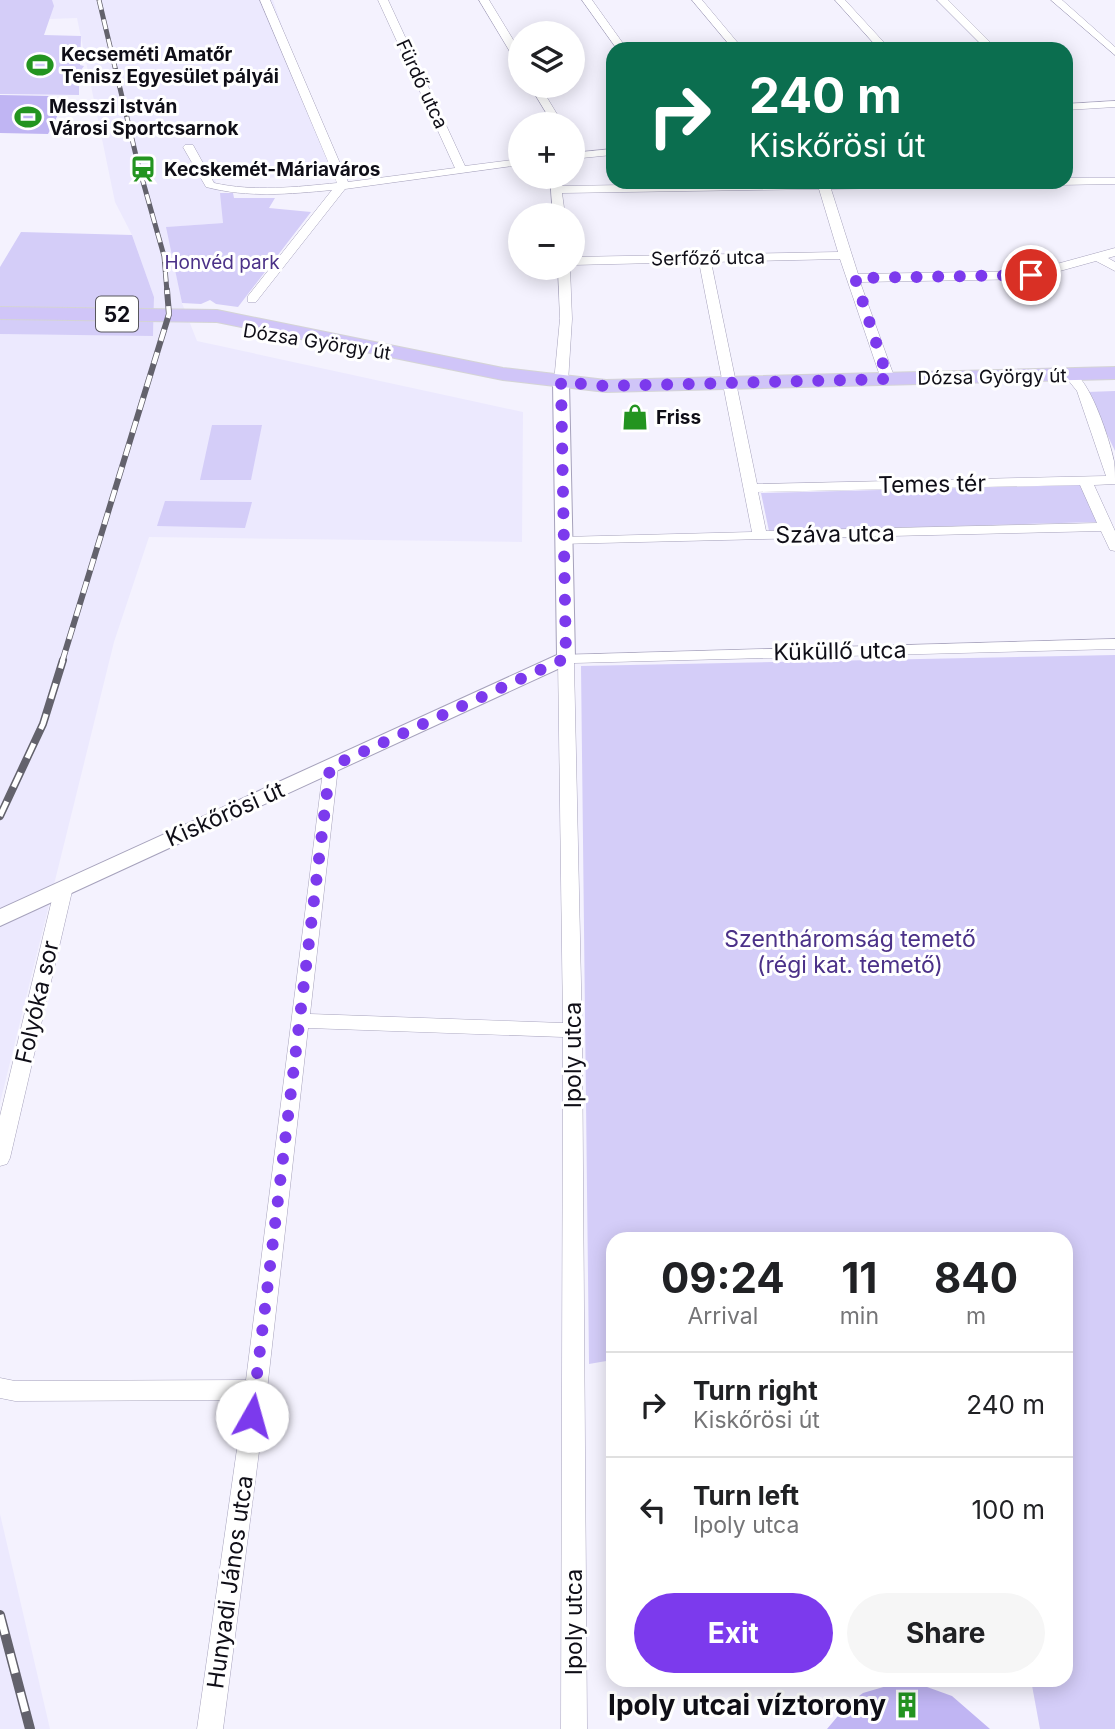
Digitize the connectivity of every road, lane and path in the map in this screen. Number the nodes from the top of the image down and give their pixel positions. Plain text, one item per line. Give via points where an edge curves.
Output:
1 (265, 0) edge
2 (383, 0) edge
3 (484, 0) edge
4 (587, 0) edge
5 (697, 0) edge
6 (840, 0) edge
7 (942, 0) edge
8 (1056, 0) edge
9 (508, 40) edge
10 (617, 42) edge
11 (732, 42) edge
12 (879, 42) edge
13 (985, 42) edge
14 (1115, 52) edge
15 (1115, 103) edge
16 (1073, 106) edge
17 (189, 147) dead end
18 (606, 152) edge
19 (585, 153) edge
20 (508, 163) edge
21 (461, 169) junction
22 (1115, 181) edge
23 (1073, 182) edge
24 (343, 184) junction
25 (606, 189) edge
26 (825, 189) edge
27 (556, 190) joint
28 (558, 203) edge
29 (1115, 252) edge
30 (845, 256) junction
31 (1097, 256) junction
32 (704, 257) junction
33 (585, 261) edge
34 (1115, 267) edge
35 (855, 278) junction
36 (564, 280) edge
37 (251, 299) dead end
38 (0, 313) edge
39 (0, 322) edge
40 (229, 323) junction
41 (1115, 373) edge
42 (1071, 375) junction
43 (888, 379) junction
44 (561, 382) junction
45 (730, 383) junction
46 (1084, 480) junction
47 (1114, 480) edge
48 (750, 488) junction
49 (1107, 527) junction
50 (760, 536) junction
51 (563, 541) junction
52 (1115, 547) edge
53 (1115, 644) edge
54 (566, 658) junction
55 (330, 767) junction
56 (64, 887) junction
57 (0, 918) edge
58 (299, 1021) junction
59 (573, 1030) junction
60 (0, 1158) edge
61 (0, 1388) edge
62 (256, 1390) junction
63 (210, 1729) edge
64 (574, 1729) edge

1 - 24 street
2 - 21 street, Fürdő utca
3 - 9 street
4 - 10 street
5 - 11 street
6 - 12 street
7 - 13 street
8 - 14 street
15 - 16 street
17 - 24 street via 206,181 222,189
18 - 19 street
20 - 21 street
21 - 24 street
22 - 23 street
24 - 37 street
25 - 27 street
26 - 30 street
27 - 28 street
29 - 31 street
30 - 32 street, Serfőző utca
30 - 35 street
31 - 34 street
31 - 35 street via 1031,275
32 - 33 street, Serfőző utca
32 - 45 street
35 - 43 street
36 - 44 street
38 - 40 main road, 52 via 169,314
39 - 40 main road, 52
40 - 44 main road, Dózsa György út / 52 via 356,352 410,356
41 - 42 main road, Dózsa György út / 52
42 - 43 main road, Dózsa György út / 52
42 - 47 street via 1083,391
43 - 45 main road, Dózsa György út / 52
44 - 45 main road, Dózsa György út / 52 via 606,386
44 - 51 street, Ipoly utca
45 - 48 street
46 - 47 street, Temes tér
46 - 48 street, Temes tér
46 - 49 street
48 - 50 street
49 - 50 street, Száva utca
49 - 52 street
50 - 51 street, Száva utca
51 - 54 street, Ipoly utca
53 - 54 street, Küküllő utca
54 - 55 street, Kiskőrösi út
54 - 59 street, Ipoly utca
55 - 56 street, Kiskőrösi út
55 - 58 street, Hunyadi János utca
56 - 57 street, Kiskőrösi út
56 - 60 street, Folyóka sor
58 - 59 street
58 - 62 street, Hunyadi János utca
59 - 64 street, Ipoly utca
61 - 62 street
62 - 63 street, Hunyadi János utca

